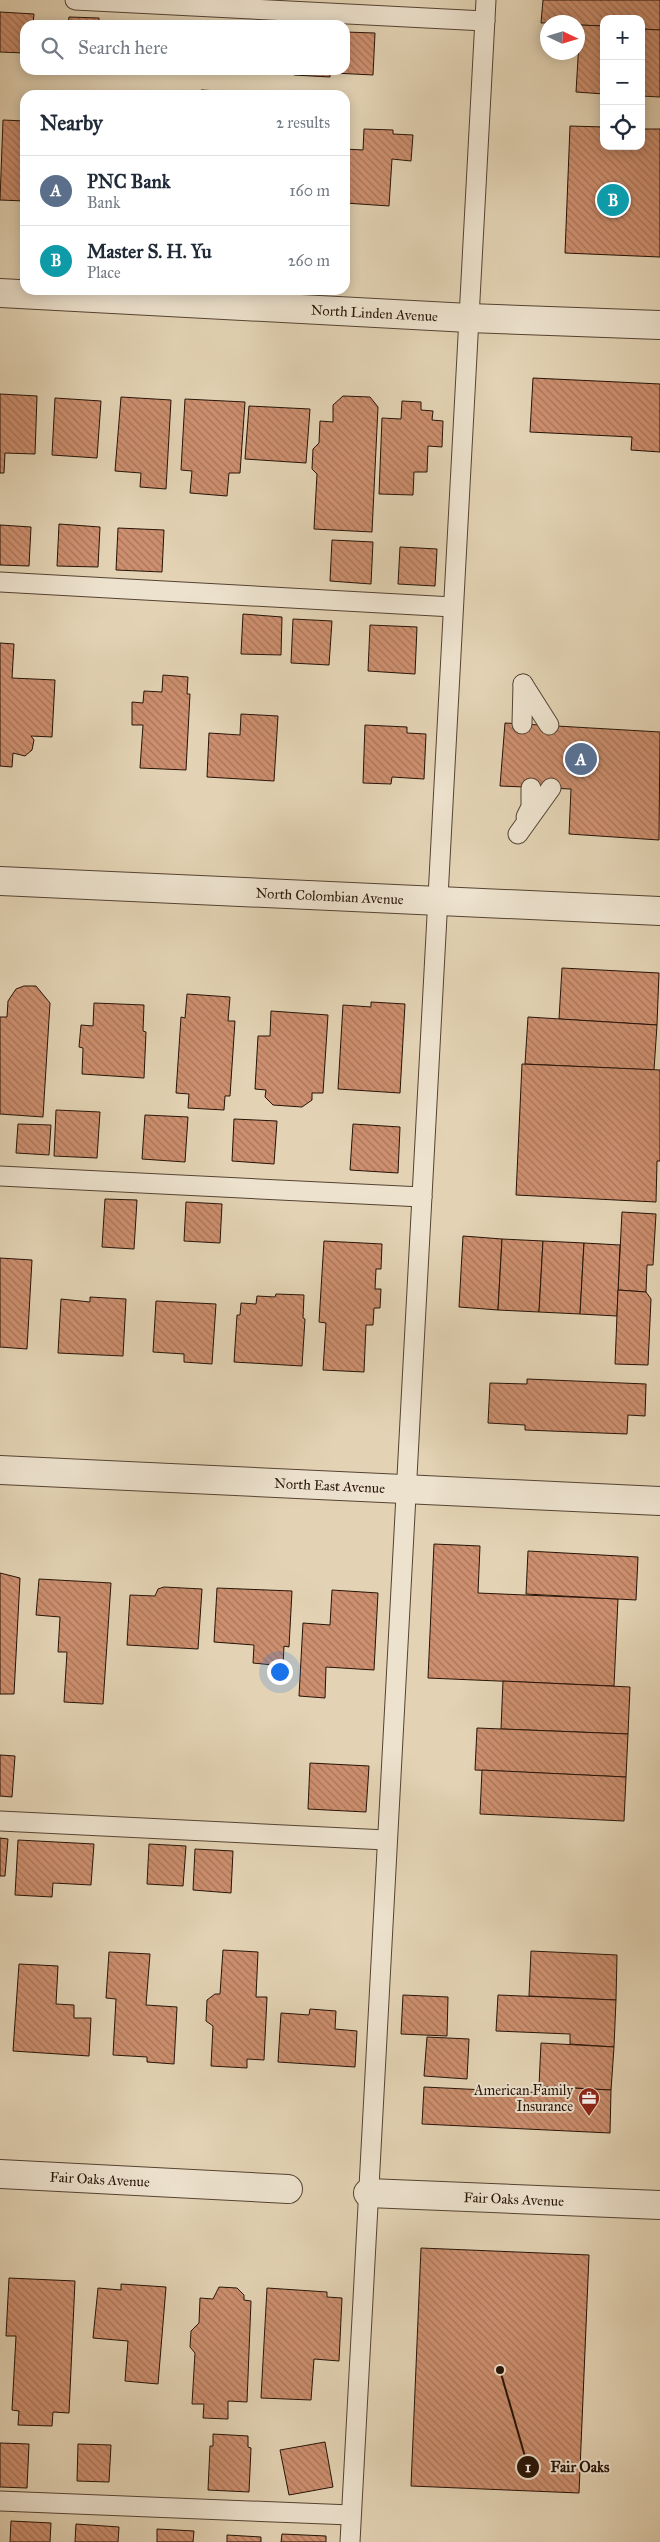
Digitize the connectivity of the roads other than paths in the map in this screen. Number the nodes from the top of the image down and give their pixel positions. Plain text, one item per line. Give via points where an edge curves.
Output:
1 (75, 0) edge
2 (486, 0) edge
3 (485, 20) junction
4 (0, 293) edge
5 (20, 294) edge
6 (38, 295) edge
7 (469, 318) junction
8 (660, 325) edge
9 (0, 582) edge
10 (453, 607) junction
11 (535, 725) joint
12 (526, 788) dead end
13 (551, 788) dead end
14 (0, 881) edge
15 (438, 902) junction
16 (660, 911) edge
17 (0, 1176) edge
18 (422, 1196) junction
19 (0, 1470) edge
20 (406, 1490) junction
21 (660, 1501) edge
22 (0, 1820) edge
23 (386, 1840) junction
24 (0, 2174) edge
25 (288, 2189) dead end
26 (368, 2192) junction
27 (660, 2205) edge
28 (0, 2501) edge
29 (351, 2515) junction
30 (350, 2542) edge

1 - 3 lane
2 - 3 lane
3 - 7 lane
4 - 5 street, North Linden Avenue
6 - 7 street, North Linden Avenue
7 - 8 street, North Linden Avenue
7 - 10 lane
9 - 10 lane
10 - 15 lane
11 - 11 lane via 523,684
12 - 13 lane via 518,834
14 - 15 street, North Colombian Avenue
15 - 16 street, North Colombian Avenue
15 - 18 lane
17 - 18 lane
18 - 20 lane
19 - 20 street, North East Avenue
20 - 21 street, North East Avenue
20 - 23 lane
22 - 23 lane
23 - 26 lane
24 - 25 street, Fair Oaks Avenue
26 - 27 street, Fair Oaks Avenue
26 - 29 lane
28 - 29 lane
29 - 30 lane

